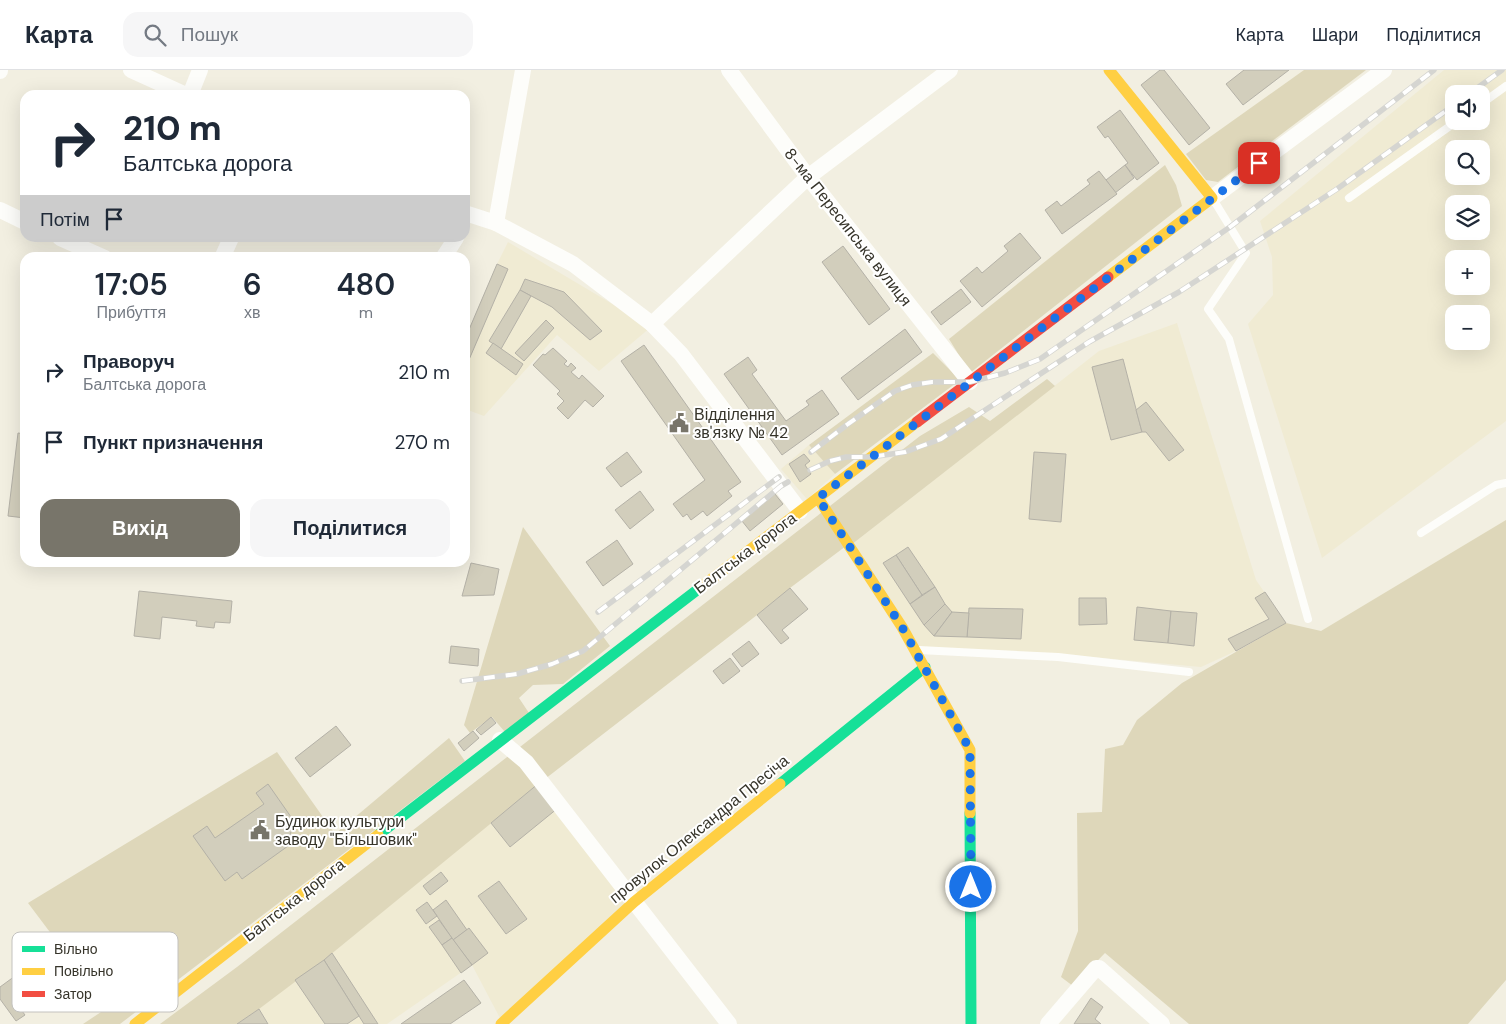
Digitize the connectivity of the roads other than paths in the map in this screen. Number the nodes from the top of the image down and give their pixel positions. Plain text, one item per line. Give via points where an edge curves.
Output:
1 (132, 70) edge
2 (200, 70) edge
3 (523, 70) edge
4 (729, 70) edge
5 (950, 70) edge
6 (1109, 70) edge
7 (1384, 70) edge
8 (1506, 86) edge
9 (175, 90) edge
10 (192, 90) edge
11 (1490, 98) edge
12 (1445, 129) edge
13 (808, 177) junction
14 (1212, 198) junction
15 (1349, 198) dead end
16 (0, 210) edge
17 (470, 218) edge
18 (20, 220) edge
19 (496, 222) junction
20 (69, 242) edge
21 (92, 252) edge
22 (652, 324) junction
23 (970, 382) junction
24 (1506, 483) edge
25 (818, 498) junction
26 (800, 511) junction
27 (1422, 533) dead end
28 (1308, 619) dead end
29 (915, 649) junction
30 (925, 667) junction
31 (1189, 672) dead end
32 (500, 740) junction
33 (634, 902) junction
34 (178, 991) edge
35 (150, 1012) edge
36 (135, 1024) edge
37 (501, 1024) edge
38 (729, 1024) edge
39 (972, 1024) edge
40 (1048, 1024) edge
41 (1162, 1024) edge

1 - 9 street
2 - 10 street
3 - 19 street
4 - 13 street, 8-ма Пересипська вулиця
5 - 13 street
6 - 14 main road
7 - 14 street, Балтська дорога
8 - 11 lane
12 - 15 lane
13 - 22 street
13 - 23 street, 8-ма Пересипська вулиця
14 - 23 main road, Балтська дорога
14 - 28 lane via 1246,253 1208,309 1229,339
16 - 18 street
17 - 19 street
19 - 22 street via 573,264
20 - 21 street
22 - 26 street via 681,354
23 - 25 main road, Балтська дорога
24 - 27 lane via 1496,485
25 - 26 main road, Балтська дорога
25 - 29 main road
26 - 32 main road, Балтська дорога
29 - 30 main road
29 - 31 lane via 1058,656
30 - 33 main road, провулок Олександра Пресіча
30 - 39 main road via 970,750
32 - 33 street via 526,762
32 - 34 main road, Балтська дорога
33 - 37 main road, провулок Олександра Пресіча
33 - 38 street
35 - 36 main road, Балтська дорога
40 - 41 street via 1093,970 1099,968

